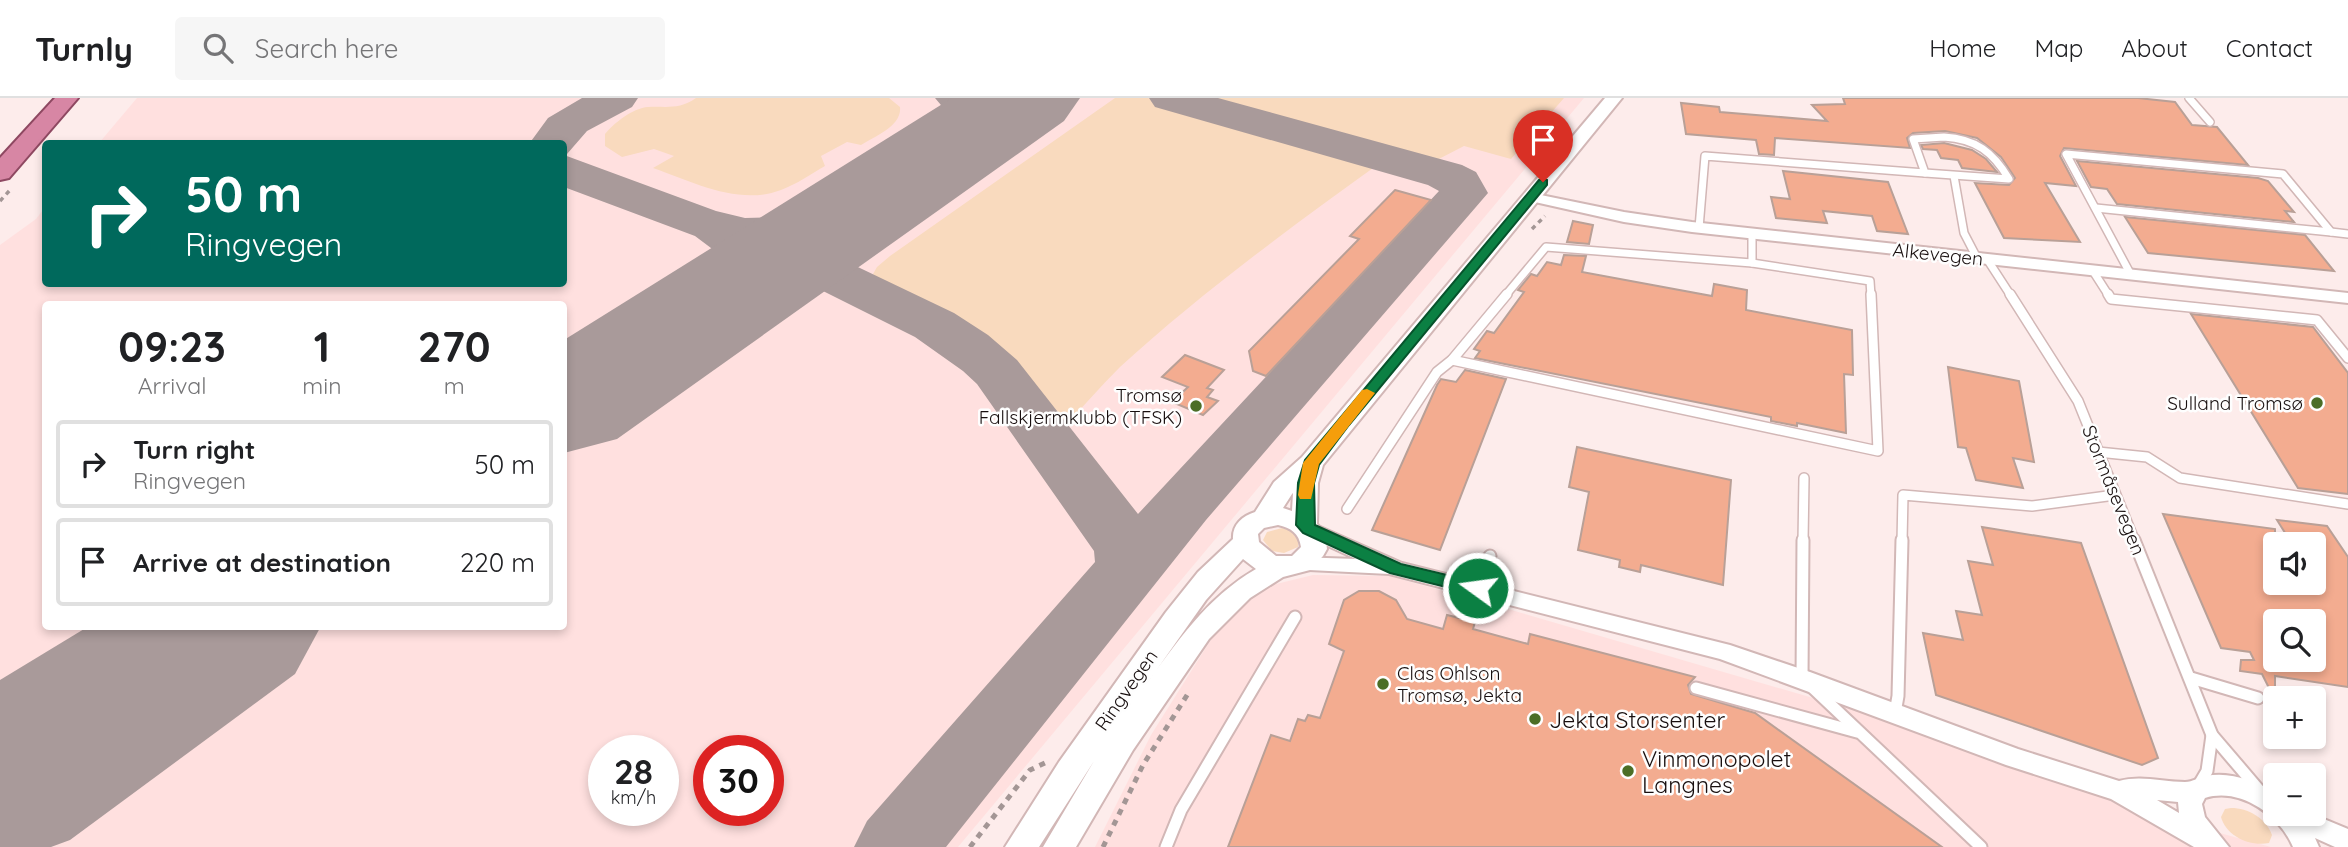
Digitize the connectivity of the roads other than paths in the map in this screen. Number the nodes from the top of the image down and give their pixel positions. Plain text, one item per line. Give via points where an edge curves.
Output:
1 (38, 98) edge
2 (67, 98) edge
3 (1614, 98) edge
4 (2189, 98) edge
5 (2210, 122) dead end
6 (0, 139) edge
7 (0, 173) edge
8 (1926, 175) junction
9 (1954, 176) junction
10 (1531, 197) junction
11 (2096, 208) junction
12 (1699, 228) junction
13 (2331, 232) junction
14 (1752, 234) junction
15 (2348, 234) edge
16 (1982, 259) junction
17 (1752, 263) junction
18 (2093, 271) junction
19 (2131, 275) junction
20 (2348, 298) edge
21 (2348, 358) edge
22 (1452, 360) junction
23 (2098, 452) junction
24 (1311, 463) junction
25 (1804, 478) dead end
26 (2115, 495) junction
27 (2348, 503) edge
28 (1347, 509) dead end
29 (1264, 519) junction
30 (1306, 527) junction
31 (1245, 543) junction
32 (1490, 556) dead end
33 (1288, 565) junction
34 (1396, 569) junction
35 (1478, 588) junction
36 (1295, 617) dead end
37 (2190, 678) junction
38 (1804, 679) junction
39 (1696, 688) dead end
40 (2258, 698) dead end
41 (1895, 713) junction
42 (1860, 733) junction
43 (2212, 735) junction
44 (2263, 791) edge
45 (2119, 792) junction
46 (2194, 793) junction
47 (2263, 800) edge
48 (2295, 826) edge
49 (2315, 826) edge
50 (2348, 841) edge
51 (1021, 847) edge
52 (1059, 847) edge
53 (1166, 847) edge
54 (1981, 847) edge
55 (2216, 847) edge
56 (2306, 847) edge

1 - 6 highway
2 - 7 highway
3 - 10 street
4 - 5 lane
8 - 9 lane
8 - 9 lane via 1913,139 1933,136 1984,145 2008,179
8 - 12 lane via 1705,156
9 - 16 lane, Stormåsevegen via 1964,233
10 - 12 street, Alkevegen
10 - 24 street
11 - 13 lane
11 - 13 lane via 2066,154 2283,174
11 - 19 lane
12 - 14 street, Alkevegen
13 - 15 lane
14 - 16 street, Alkevegen
14 - 17 lane
16 - 18 street, Alkevegen
16 - 23 lane, Stormåsevegen via 2064,378
17 - 22 lane via 1546,247
17 - 22 lane via 1870,281 1878,451
18 - 19 street, Alkevegen
18 - 21 lane via 2111,299 2317,320
19 - 20 street, Alkevegen
22 - 28 lane via 1437,372
23 - 26 lane, Stormåsevegen
23 - 27 lane via 2147,457 2180,478
24 - 29 street via 1283,488
24 - 30 street
25 - 38 lane
26 - 37 lane, Stormåsevegen
26 - 41 lane via 2032,506 1903,495
29 - 30 street via 1285,517
29 - 31 street via 1248,528
30 - 33 street via 1314,538 1314,549 1307,558
30 - 34 street
31 - 33 street via 1257,560
31 - 51 street, Ringvegen via 1219,563 1181,613
32 - 35 lane
33 - 34 street
33 - 52 street, Ringvegen via 1240,591 1199,632 1122,741
34 - 35 street
35 - 38 street via 1722,651
36 - 53 lane via 1181,810
37 - 40 lane
37 - 43 lane, Stormåsevegen
38 - 41 street
38 - 42 lane
39 - 42 lane
41 - 45 street
42 - 54 lane
43 - 44 lane
43 - 46 lane via 2207,771
45 - 46 street via 2131,788
45 - 55 street
46 - 47 street via 2212,785 2228,786
46 - 55 street via 2190,814
48 - 56 street
49 - 50 street

